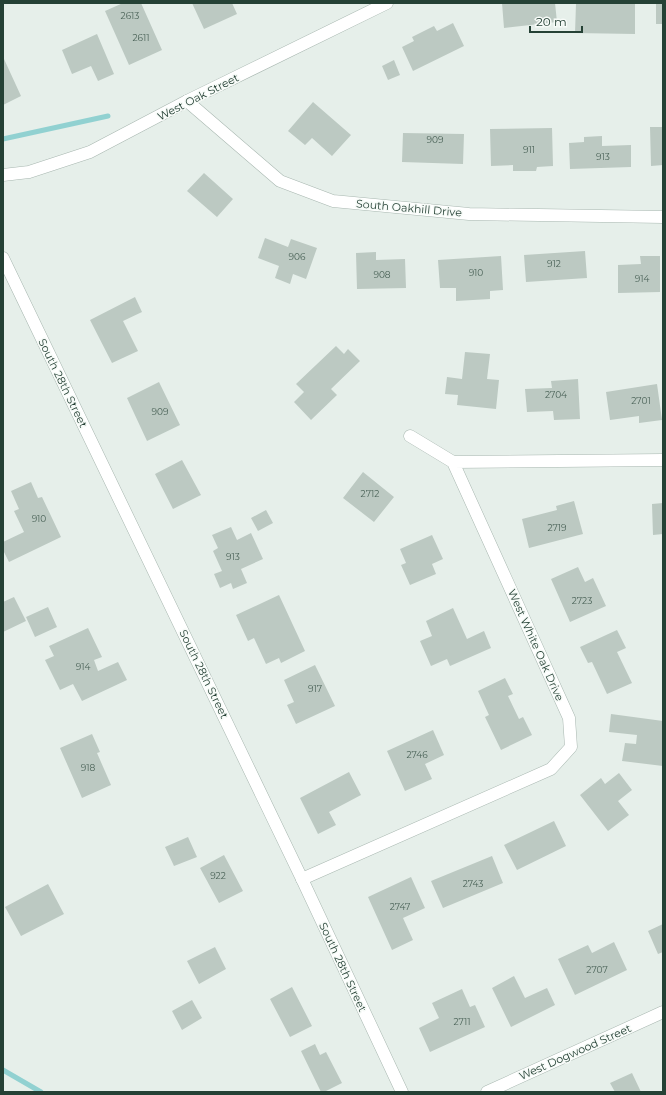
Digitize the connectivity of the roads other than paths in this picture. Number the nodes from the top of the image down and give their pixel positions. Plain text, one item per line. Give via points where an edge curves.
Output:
1 (387, 3) edge
2 (187, 102) junction
3 (3, 176) edge
4 (663, 217) edge
5 (3, 258) edge
6 (410, 436) dead end
7 (663, 460) edge
8 (453, 462) junction
9 (302, 879) junction
10 (663, 1012) edge
11 (402, 1092) edge
12 (487, 1092) edge

1 - 2 street, West Oak Street
2 - 3 street, West Oak Street via 90,152 29,172
2 - 4 street, South Oakhill Drive via 280,181 333,201 469,214
5 - 9 street, South 28th Street
6 - 8 street
7 - 8 street
8 - 9 street, West White Oak Drive via 569,718 571,747 550,769
9 - 11 street, South 28th Street
10 - 12 street, West Dogwood Street

